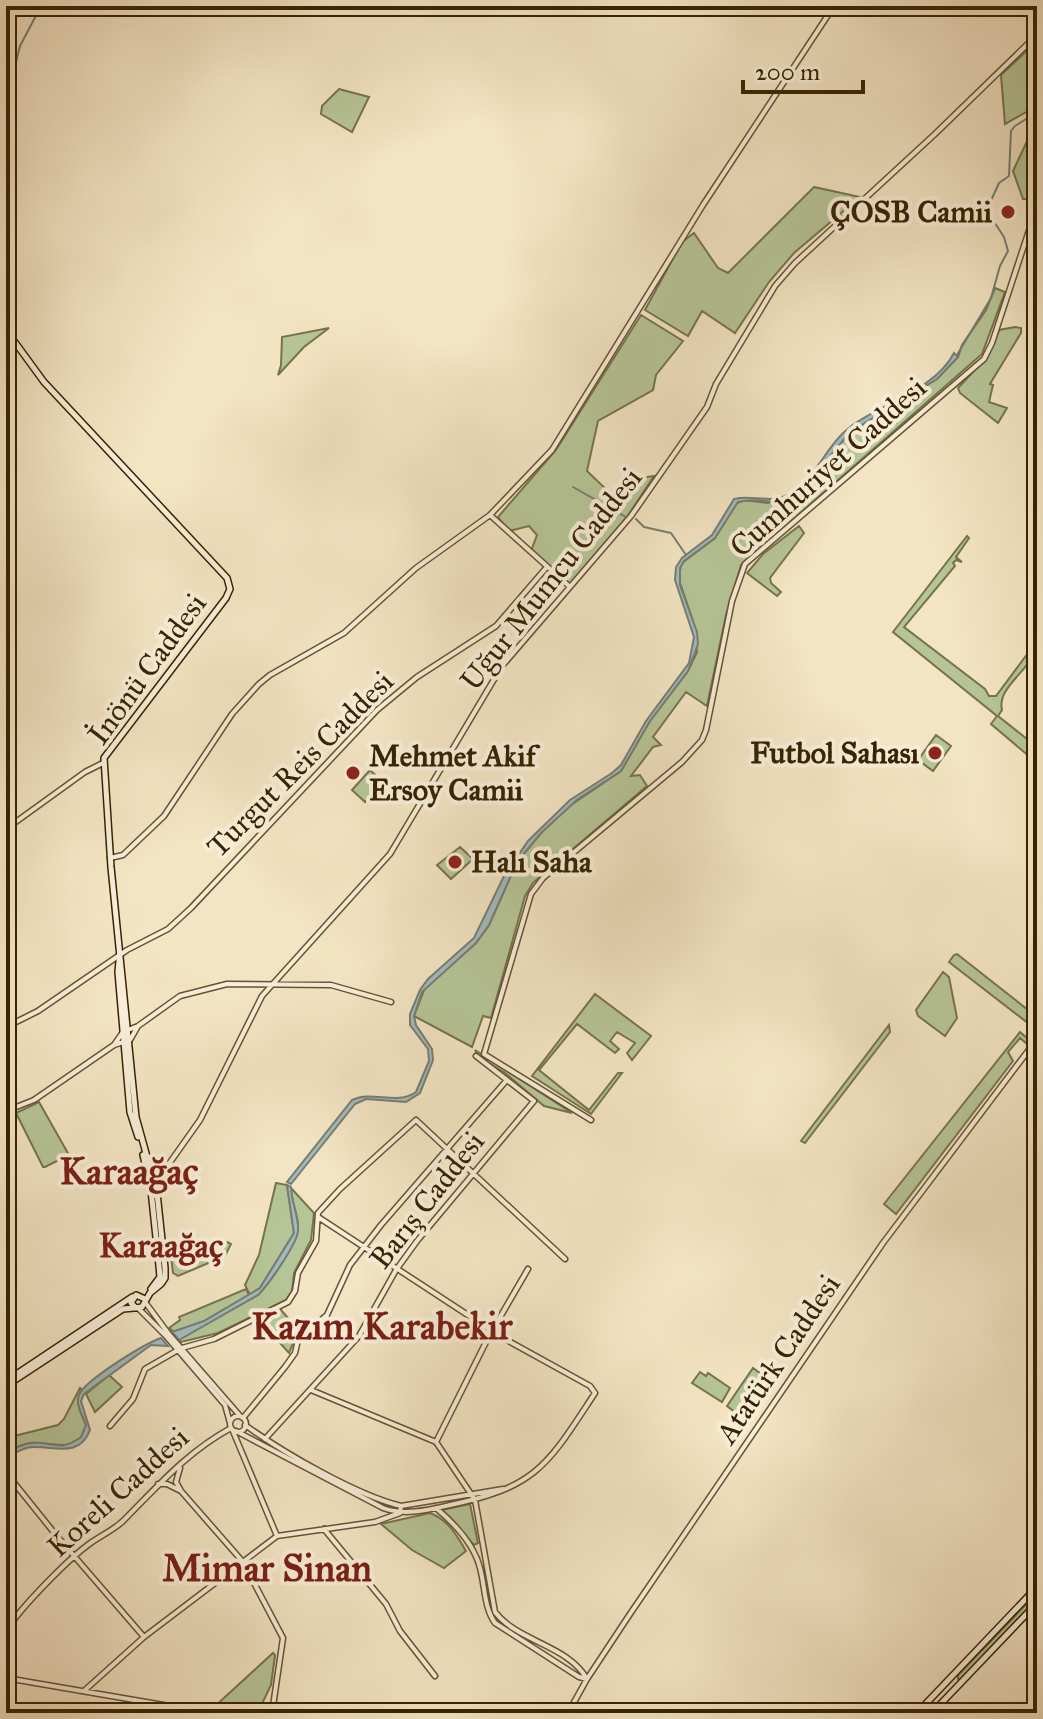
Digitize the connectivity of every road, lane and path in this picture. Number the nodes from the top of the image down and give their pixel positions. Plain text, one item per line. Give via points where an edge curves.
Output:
1 (834, 6) edge
2 (1029, 6) edge
3 (1037, 15) edge
4 (1037, 35) edge
5 (1037, 206) edge
6 (6, 330) edge
7 (490, 515) junction
8 (546, 568) junction
9 (570, 587) junction
10 (103, 763) junction
11 (6, 829) edge
12 (110, 858) junction
13 (120, 956) junction
14 (270, 985) junction
15 (391, 1002) dead end
16 (138, 1026) junction
17 (6, 1027) edge
18 (126, 1030) junction
19 (1037, 1039) edge
20 (127, 1040) junction
21 (114, 1045) junction
22 (476, 1056) dead end
23 (506, 1081) dead end
24 (6, 1111) edge
25 (591, 1120) dead end
26 (446, 1150) junction
27 (472, 1174) junction
28 (155, 1183) junction
29 (151, 1190) junction
30 (318, 1217) junction
31 (365, 1248) junction
32 (565, 1259) dead end
33 (528, 1269) dead end
34 (396, 1270) junction
35 (136, 1295) junction
36 (145, 1300) junction
37 (137, 1308) junction
38 (493, 1331) junction
39 (167, 1334) junction
40 (178, 1347) junction
41 (6, 1384) edge
42 (310, 1390) junction
43 (242, 1417) junction
44 (245, 1425) junction
45 (110, 1426) dead end
46 (232, 1428) junction
47 (265, 1439) junction
48 (436, 1442) junction
49 (181, 1464) junction
50 (6, 1466) edge
51 (158, 1484) junction
52 (181, 1491) junction
53 (474, 1498) junction
54 (436, 1508) junction
55 (401, 1510) junction
56 (324, 1529) junction
57 (277, 1536) junction
58 (75, 1557) junction
59 (243, 1562) junction
60 (1037, 1587) edge
61 (1037, 1603) edge
62 (6, 1631) edge
63 (144, 1637) junction
64 (435, 1676) dead end
65 (6, 1678) edge
66 (587, 1679) junction
67 (85, 1690) junction
68 (210, 1713) edge
69 (272, 1713) edge
70 (568, 1713) edge
71 (917, 1713) edge
72 (932, 1713) edge

1 - 7 street via 552,450
2 - 3 street
4 - 9 street, Uğur Mumcu Caddesi via 785,274 687,437 631,516
5 - 25 street, Cumhuriyet Caddesi via 984,359 745,564 702,740 534,888 484,1054
6 - 10 main road, İnönü Caddesi via 44,382 227,578 230,589 114,741
7 - 8 street
7 - 12 street via 416,568 344,633 259,684 232,714 164,816 123,855
8 - 9 street
8 - 13 street, Turgut Reis Caddesi via 496,626 377,710 180,919
9 - 14 street, Uğur Mumcu Caddesi via 502,666 390,854
10 - 11 street
10 - 12 main road, İnönü Caddesi
12 - 13 main road, İnönü Caddesi
13 - 17 street, Turgut Reis Caddesi
13 - 18 main road, İnönü Caddesi
14 - 15 street via 331,985
14 - 16 street via 227,984 180,996
14 - 28 street, Uğur Mumcu Caddesi via 200,1120
16 - 18 street
16 - 20 street
18 - 20 main road, İnönü Caddesi
18 - 21 street
19 - 66 street, Atatürk Caddesi via 913,1199
20 - 21 street
20 - 28 main road, İnönü Caddesi via 136,1117
20 - 29 main road, İnönü Caddesi via 130,1112
21 - 24 street via 34,1100
22 - 27 street, Barış Caddesi via 534,1101
23 - 26 street
26 - 27 street
26 - 30 street via 416,1120 340,1189
26 - 31 street
27 - 32 street
27 - 34 street, Barış Caddesi
28 - 29 street, Uğur Mumcu Caddesi
28 - 36 main road, İnönü Caddesi via 165,1278
29 - 35 main road, İnönü Caddesi via 160,1277 149,1291
30 - 31 street
30 - 40 street via 316,1241 288,1302 214,1339
31 - 34 street
31 - 43 street via 346,1272 327,1315 298,1340 285,1367
33 - 38 street
34 - 38 street
34 - 42 street, Barış Caddesi via 359,1336
35 - 36 main road
35 - 37 main road via 131,1303
35 - 41 main road
36 - 37 main road, İnönü Caddesi
36 - 39 street
37 - 39 street
37 - 41 main road, İnönü Caddesi via 123,1309
38 - 48 street
38 - 53 street via 595,1393 549,1460 526,1480
39 - 40 street
40 - 43 street
40 - 45 street via 145,1369 133,1399
40 - 46 street via 225,1405
42 - 47 street, Barış Caddesi
42 - 48 street
43 - 44 street
43 - 46 street via 234,1417
44 - 46 street via 241,1431
44 - 47 street
46 - 49 street, Koreli Caddesi
46 - 55 street via 383,1508
46 - 57 street
47 - 55 street
48 - 53 street
49 - 51 street, Koreli Caddesi
49 - 52 street via 176,1482
50 - 58 street
51 - 52 street
51 - 58 street, Koreli Caddesi via 123,1521
52 - 59 street
53 - 54 street
53 - 55 street
53 - 66 street via 495,1612
54 - 55 street
54 - 66 street via 470,1546 495,1623
55 - 56 street via 375,1522
56 - 57 street
56 - 64 street via 386,1604
57 - 59 street
58 - 62 street, Koreli Caddesi
58 - 63 street
59 - 63 street
59 - 69 street via 283,1638
60 - 71 main road
61 - 72 main road
63 - 67 street
65 - 67 street
66 - 70 street, Atatürk Caddesi
67 - 68 street

